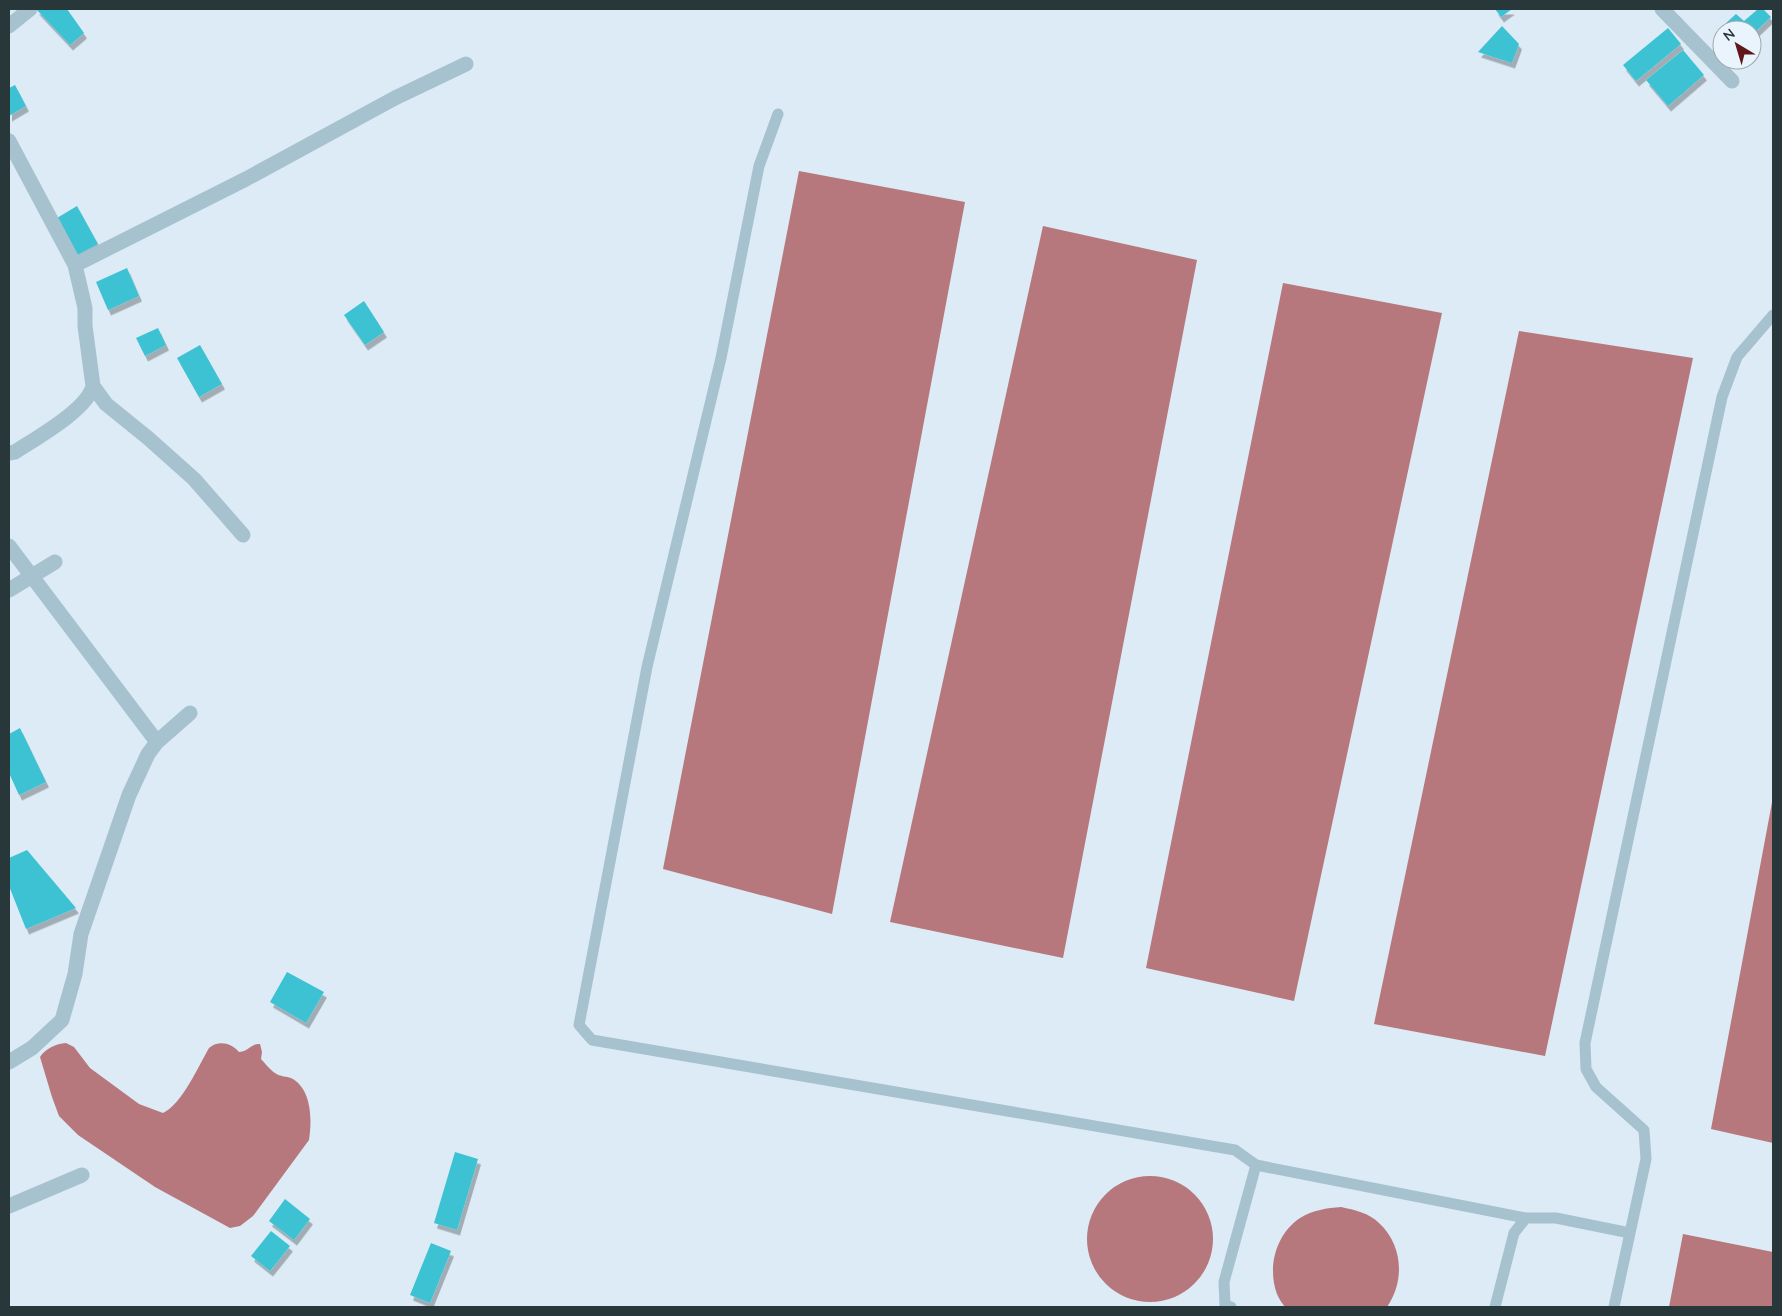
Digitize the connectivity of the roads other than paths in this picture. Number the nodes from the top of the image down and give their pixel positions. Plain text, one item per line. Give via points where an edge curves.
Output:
1 (30, 9) edge
2 (1662, 9) edge
3 (9, 26) edge
4 (466, 64) dead end
5 (1732, 81) dead end
6 (778, 114) dead end
7 (9, 141) edge
8 (75, 265) junction
9 (1773, 315) edge
10 (93, 386) junction
11 (9, 453) edge
12 (243, 535) dead end
13 (9, 546) edge
14 (55, 562) dead end
15 (32, 577) junction
16 (9, 590) edge
17 (190, 713) dead end
18 (157, 742) junction
19 (9, 1062) edge
20 (1256, 1165) junction
21 (82, 1175) dead end
22 (9, 1206) edge
23 (1526, 1218) junction
24 (1630, 1233) junction
25 (1231, 1307) edge
26 (1494, 1307) edge
27 (1614, 1307) edge

1 - 3 street
2 - 5 street
4 - 8 street via 395,98 246,180
6 - 20 lane via 759,166 721,358 647,667 578,1025 592,1040 1235,1150
7 - 8 street
8 - 10 street via 85,308
9 - 24 lane via 1737,357 1722,397 1585,1043 1586,1069 1596,1087 1644,1130 1646,1159
10 - 11 street via 91,395 58,424
10 - 12 street via 106,404 194,479
13 - 15 street
14 - 15 street
15 - 16 street
15 - 18 street
17 - 18 street
18 - 19 street via 148,754 114,835 81,934 75,974 62,1020 32,1048
20 - 23 lane
20 - 25 lane via 1224,1282 1225,1305
21 - 22 street
23 - 24 lane via 1556,1218
23 - 26 lane via 1514,1233
24 - 27 lane

